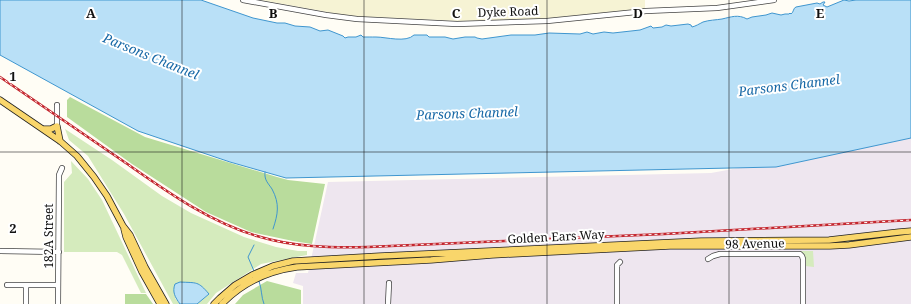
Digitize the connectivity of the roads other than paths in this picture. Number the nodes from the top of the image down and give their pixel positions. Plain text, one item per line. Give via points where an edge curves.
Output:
1 (243, 0) edge
2 (774, 0) edge
3 (0, 100) edge
4 (57, 105) dead end
5 (57, 126) junction
6 (43, 129) junction
7 (60, 141) junction
8 (62, 168) dead end
9 (123, 226) junction
10 (911, 231) edge
11 (911, 237) edge
12 (0, 251) edge
13 (59, 252) junction
14 (708, 259) dead end
15 (620, 262) dead end
16 (389, 283) dead end
17 (7, 285) dead end
18 (26, 285) junction
19 (58, 285) junction
20 (236, 288) junction
21 (26, 304) edge
22 (58, 304) edge
23 (160, 304) edge
24 (166, 304) edge
25 (214, 304) edge
26 (222, 304) edge
27 (388, 304) edge
28 (617, 304) edge
29 (803, 304) edge

1 - 2 street, Dyke Road via 326,15 457,24 547,21 646,11 717,8
3 - 6 main road
4 - 5 street
5 - 6 main road
5 - 7 main road
6 - 7 main road
7 - 9 main road via 77,156 94,177
8 - 13 street, 182A Street via 59,175
9 - 23 main road via 142,272
9 - 24 main road
10 - 20 main road, Golden Ears Way via 829,240 686,241 304,260 273,266 252,274
11 - 20 main road, Golden Ears Way via 830,246 670,246 304,266 281,270
12 - 13 street
13 - 19 street, 182A Street
14 - 29 street, 98 Avenue via 720,254 798,254 802,256
15 - 28 street via 617,265
16 - 27 street
17 - 18 street
18 - 19 street
18 - 21 street
19 - 22 street, 182A Street
20 - 25 main road, Golden Ears Way
20 - 26 main road, Golden Ears Way

